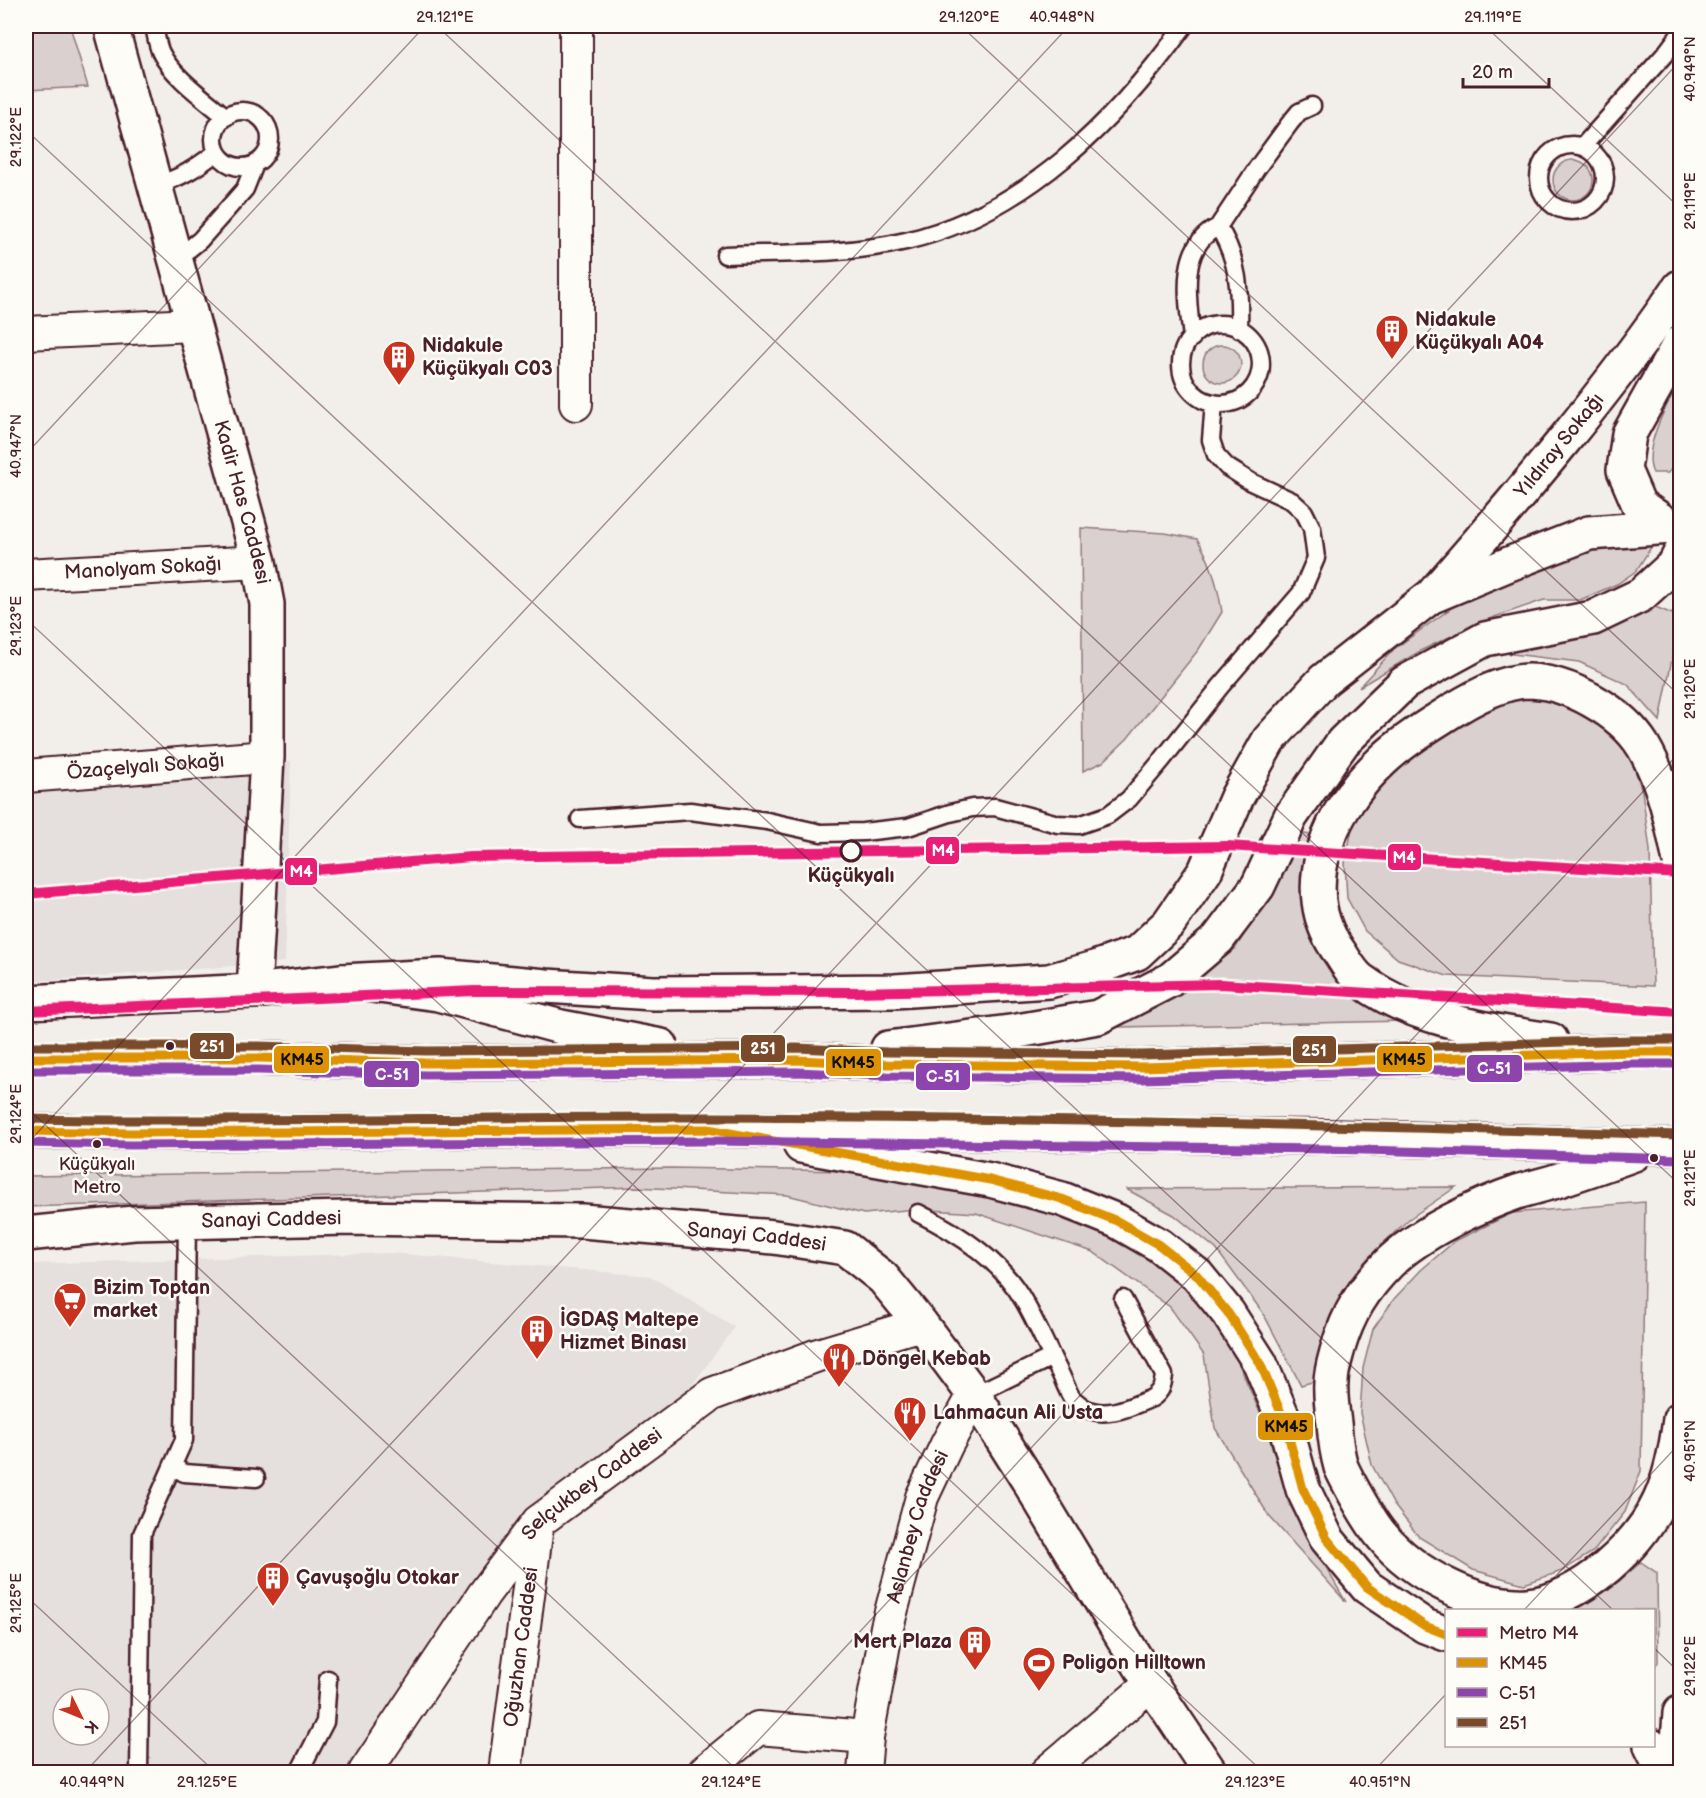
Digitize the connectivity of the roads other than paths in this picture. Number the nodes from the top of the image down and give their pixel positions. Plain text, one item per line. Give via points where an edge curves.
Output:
1 (111, 26) edge
2 (154, 26) edge
3 (576, 26) edge
4 (1184, 26) edge
5 (1680, 34) edge
6 (1312, 106) dead end
7 (226, 117) junction
8 (1583, 146) junction
9 (217, 152) junction
10 (255, 164) junction
11 (154, 185) junction
12 (1218, 227) junction
13 (725, 255) dead end
14 (174, 258) junction
15 (1680, 287) edge
16 (193, 325) junction
17 (1239, 329) junction
18 (26, 333) edge
19 (1191, 338) junction
20 (1680, 343) edge
21 (1214, 403) junction
22 (576, 404) dead end
23 (1676, 541) edge
24 (259, 562) junction
25 (26, 575) edge
26 (1430, 597) junction
27 (267, 757) junction
28 (26, 776) edge
29 (580, 819) dead end
30 (1680, 862) edge
31 (342, 981) junction
32 (254, 991) junction
33 (26, 1002) edge
34 (1633, 1052) junction
35 (1680, 1052) edge
36 (26, 1058) edge
37 (731, 1059) junction
38 (797, 1060) junction
39 (708, 1129) junction
40 (26, 1131) edge
41 (1668, 1147) edge
42 (918, 1213) dead end
43 (187, 1222) junction
44 (26, 1233) edge
45 (1123, 1299) dead end
46 (921, 1324) junction
47 (1052, 1357) junction
48 (974, 1395) junction
49 (1680, 1419) edge
50 (173, 1466) junction
51 (256, 1478) dead end
52 (538, 1522) junction
53 (1445, 1634) edge
54 (328, 1679) dead end
55 (1151, 1684) junction
56 (1680, 1713) edge
57 (867, 1737) junction
58 (1651, 1747) edge
59 (1208, 1771) edge
60 (139, 1773) edge
61 (299, 1773) edge
62 (364, 1773) edge
63 (504, 1773) edge
64 (704, 1773) edge
65 (864, 1773) edge
66 (1047, 1773) edge
67 (1664, 1773) edge
68 (1676, 1773) edge

1 - 11 main road, Kadir Has Caddesi
2 - 7 lane via 160,50 169,65
3 - 22 street
4 - 13 lane via 1157,64 1097,129 1042,177 988,210 905,241 838,252
5 - 8 lane
6 - 12 lane via 1299,112 1290,123
7 - 9 lane via 215,132
7 - 10 lane via 245,111 263,120 270,139 263,158
8 - 8 lane via 1571,144 1550,153 1539,173 1543,195 1561,210 1584,210 1594,203 1605,183 1601,161
9 - 10 lane via 234,166
9 - 11 lane via 192,171
10 - 14 lane via 245,189 200,240
11 - 14 main road, Kadir Has Caddesi
12 - 17 lane via 1236,266
12 - 19 lane via 1208,232 1193,252 1187,296
14 - 16 main road, Kadir Has Caddesi
15 - 26 main road, Yıldıray Sokağı via 1517,498
16 - 18 street
16 - 24 main road, Kadir Has Caddesi
17 - 19 lane via 1218,324
17 - 21 lane via 1251,337 1260,353 1261,372 1254,387 1241,399
19 - 21 lane via 1181,360 1184,378 1194,394
20 - 23 main road via 1629,434 1624,470 1639,505
21 - 29 lane via 1211,440 1216,455 1227,467 1292,501 1304,512 1312,528 1316,558 1301,593 1156,768 1108,816 1079,825 1058,824 995,807 972,808 908,827 821,833 690,811
23 - 26 main road via 1589,533
23 - 38 main road via 1675,564 1641,595 1593,618 1485,639 1404,683 1343,742 1291,816 1257,886 1218,939 1170,980 1098,1017
24 - 25 street, Manolyam Sokağı
24 - 27 main road, Kadir Has Caddesi via 267,604
26 - 31 main road via 1324,680 1269,740 1237,797 1205,871 1169,923 1137,953 1095,968 1049,981 895,991 653,993 440,976
27 - 28 street, Özaçelyalı Sokağı
27 - 32 main road, Kadir Has Caddesi
30 - 34 main road via 1659,778 1642,744 1618,718 1589,698 1558,685 1528,681 1486,692 1455,708 1383,760 1352,795 1332,827 1319,864 1317,893 1323,921 1335,946 1360,980 1385,996 1461,1024
31 - 32 main road
31 - 37 main road via 438,994 561,1027
32 - 33 main road
34 - 35 main road
34 - 38 main road via 1142,1067
36 - 37 main road via 426,1063
37 - 38 main road
39 - 40 main road
39 - 41 main road via 1328,1137
39 - 53 main road via 990,1180 1062,1200 1117,1221 1159,1245 1197,1275 1228,1313 1260,1363 1284,1420 1303,1489 1327,1539 1367,1587 1425,1626
41 - 49 main road via 1492,1202 1442,1226 1398,1255 1352,1310 1336,1356 1331,1404 1342,1467 1382,1536 1420,1570 1443,1583 1467,1595 1513,1605 1548,1601 1567,1593 1592,1580 1620,1556 1662,1499 1676,1453
42 - 47 lane via 970,1243 996,1267 1024,1301
43 - 44 main road, Sanayi Caddesi
43 - 46 main road, Sanayi Caddesi via 348,1218 582,1221 774,1237 845,1248 883,1278
43 - 50 lane via 184,1440
45 - 47 lane via 1164,1375 1158,1394 1112,1412 1089,1410 1073,1399
46 - 48 main road, Sanayi Caddesi
46 - 52 street, Selçukbey Caddesi via 818,1355 712,1394
47 - 48 lane
48 - 55 main road, Sanayi Caddesi
48 - 57 street, Aslanbey Caddesi via 922,1497 887,1628
50 - 51 lane via 184,1473
50 - 60 lane via 142,1534
52 - 62 street, Selçukbey Caddesi via 484,1593
52 - 63 street, Oğuzhan Caddesi
54 - 61 lane via 325,1722
55 - 59 main road, Sanayi Caddesi
55 - 66 street
56 - 68 main road
57 - 64 street via 758,1728
57 - 65 street, Aslanbey Caddesi
58 - 67 main road

